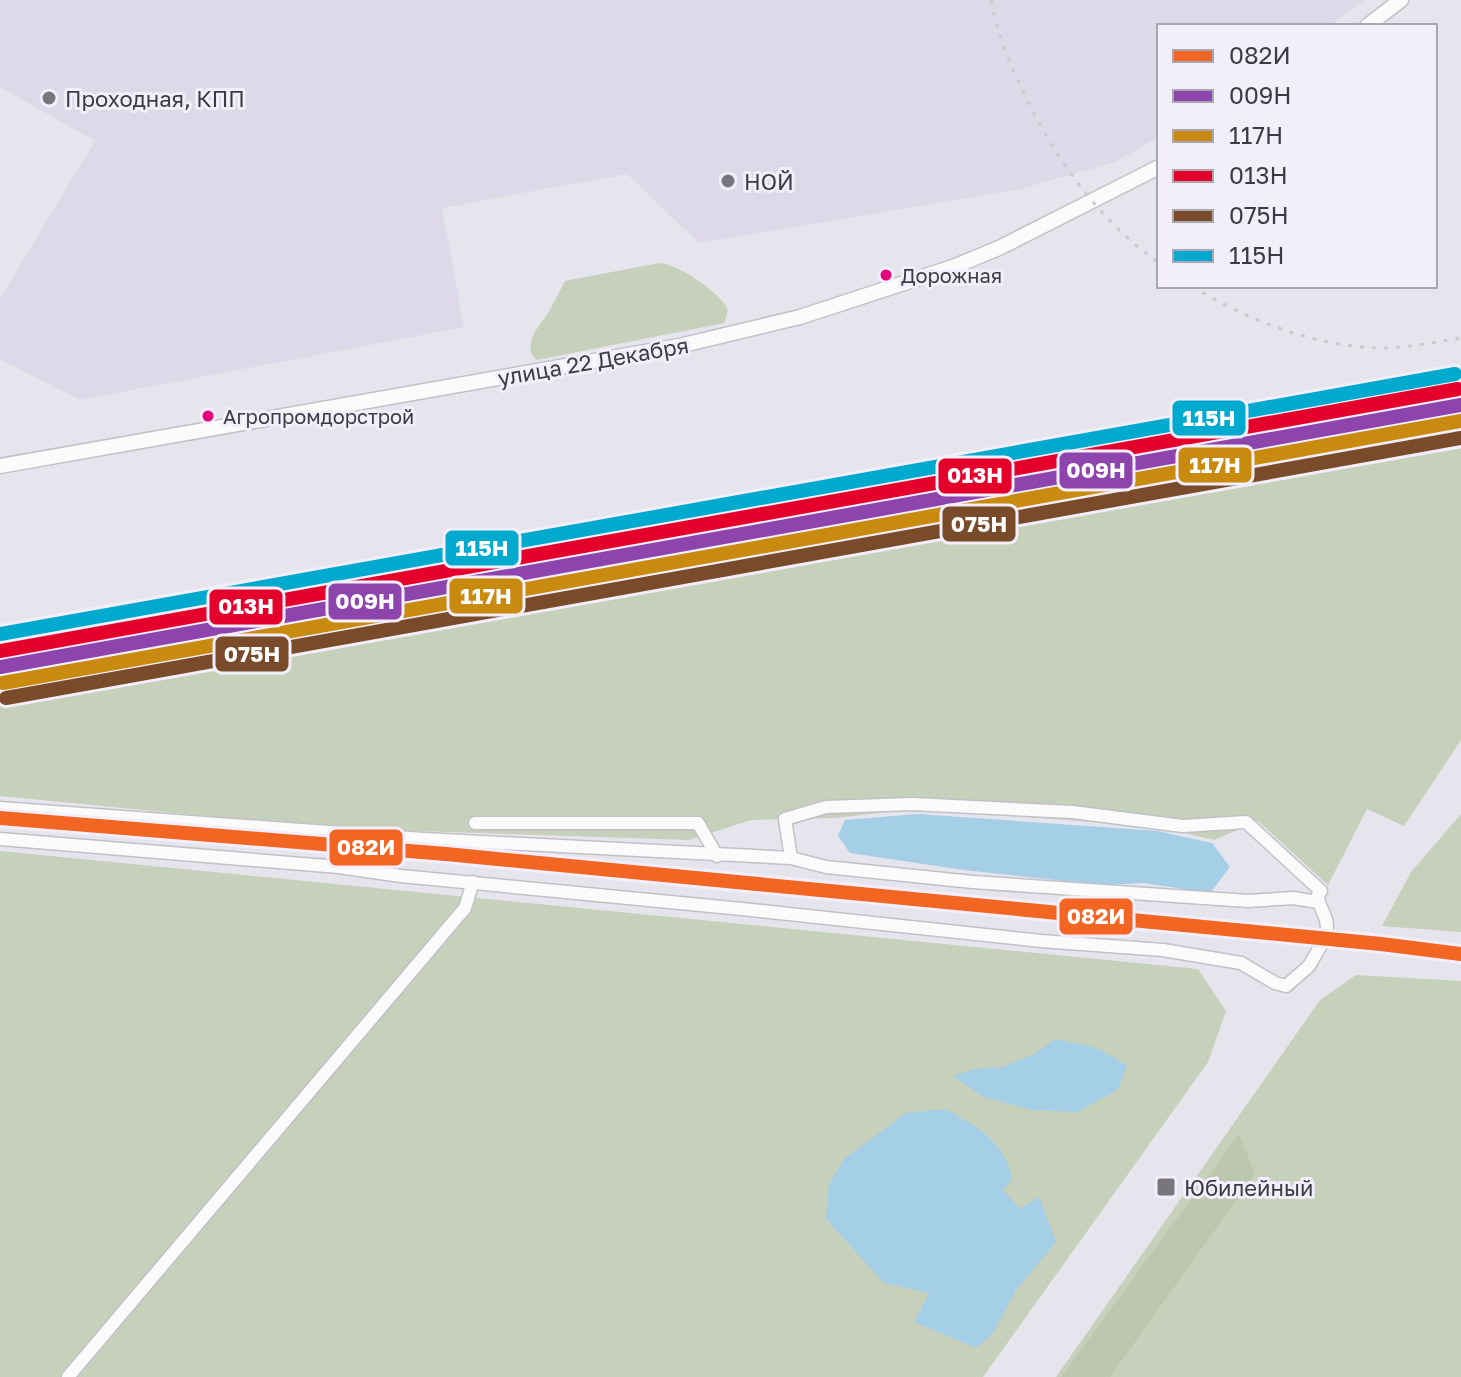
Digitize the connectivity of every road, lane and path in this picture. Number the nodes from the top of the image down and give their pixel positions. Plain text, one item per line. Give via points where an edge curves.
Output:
1 (1401, 0) edge
2 (1370, 24) edge
3 (1157, 168) edge
4 (0, 466) edge
5 (0, 808) edge
6 (475, 823) dead end
7 (0, 839) edge
8 (717, 856) junction
9 (791, 858) junction
10 (473, 882) junction
11 (1318, 902) junction
12 (68, 1377) edge

1 - 2 main road
3 - 4 main road, улица 22 Декабря via 965,262 800,317 649,351
5 - 8 street
6 - 8 street via 698,823
7 - 10 street
8 - 9 street
9 - 11 street via 826,867 973,882
9 - 11 street via 785,819 826,807 912,804 1072,812 1183,826 1246,822 1321,891
10 - 11 street via 1163,950 1241,963 1286,986 1309,966 1325,936 1326,914
10 - 12 street via 465,908

